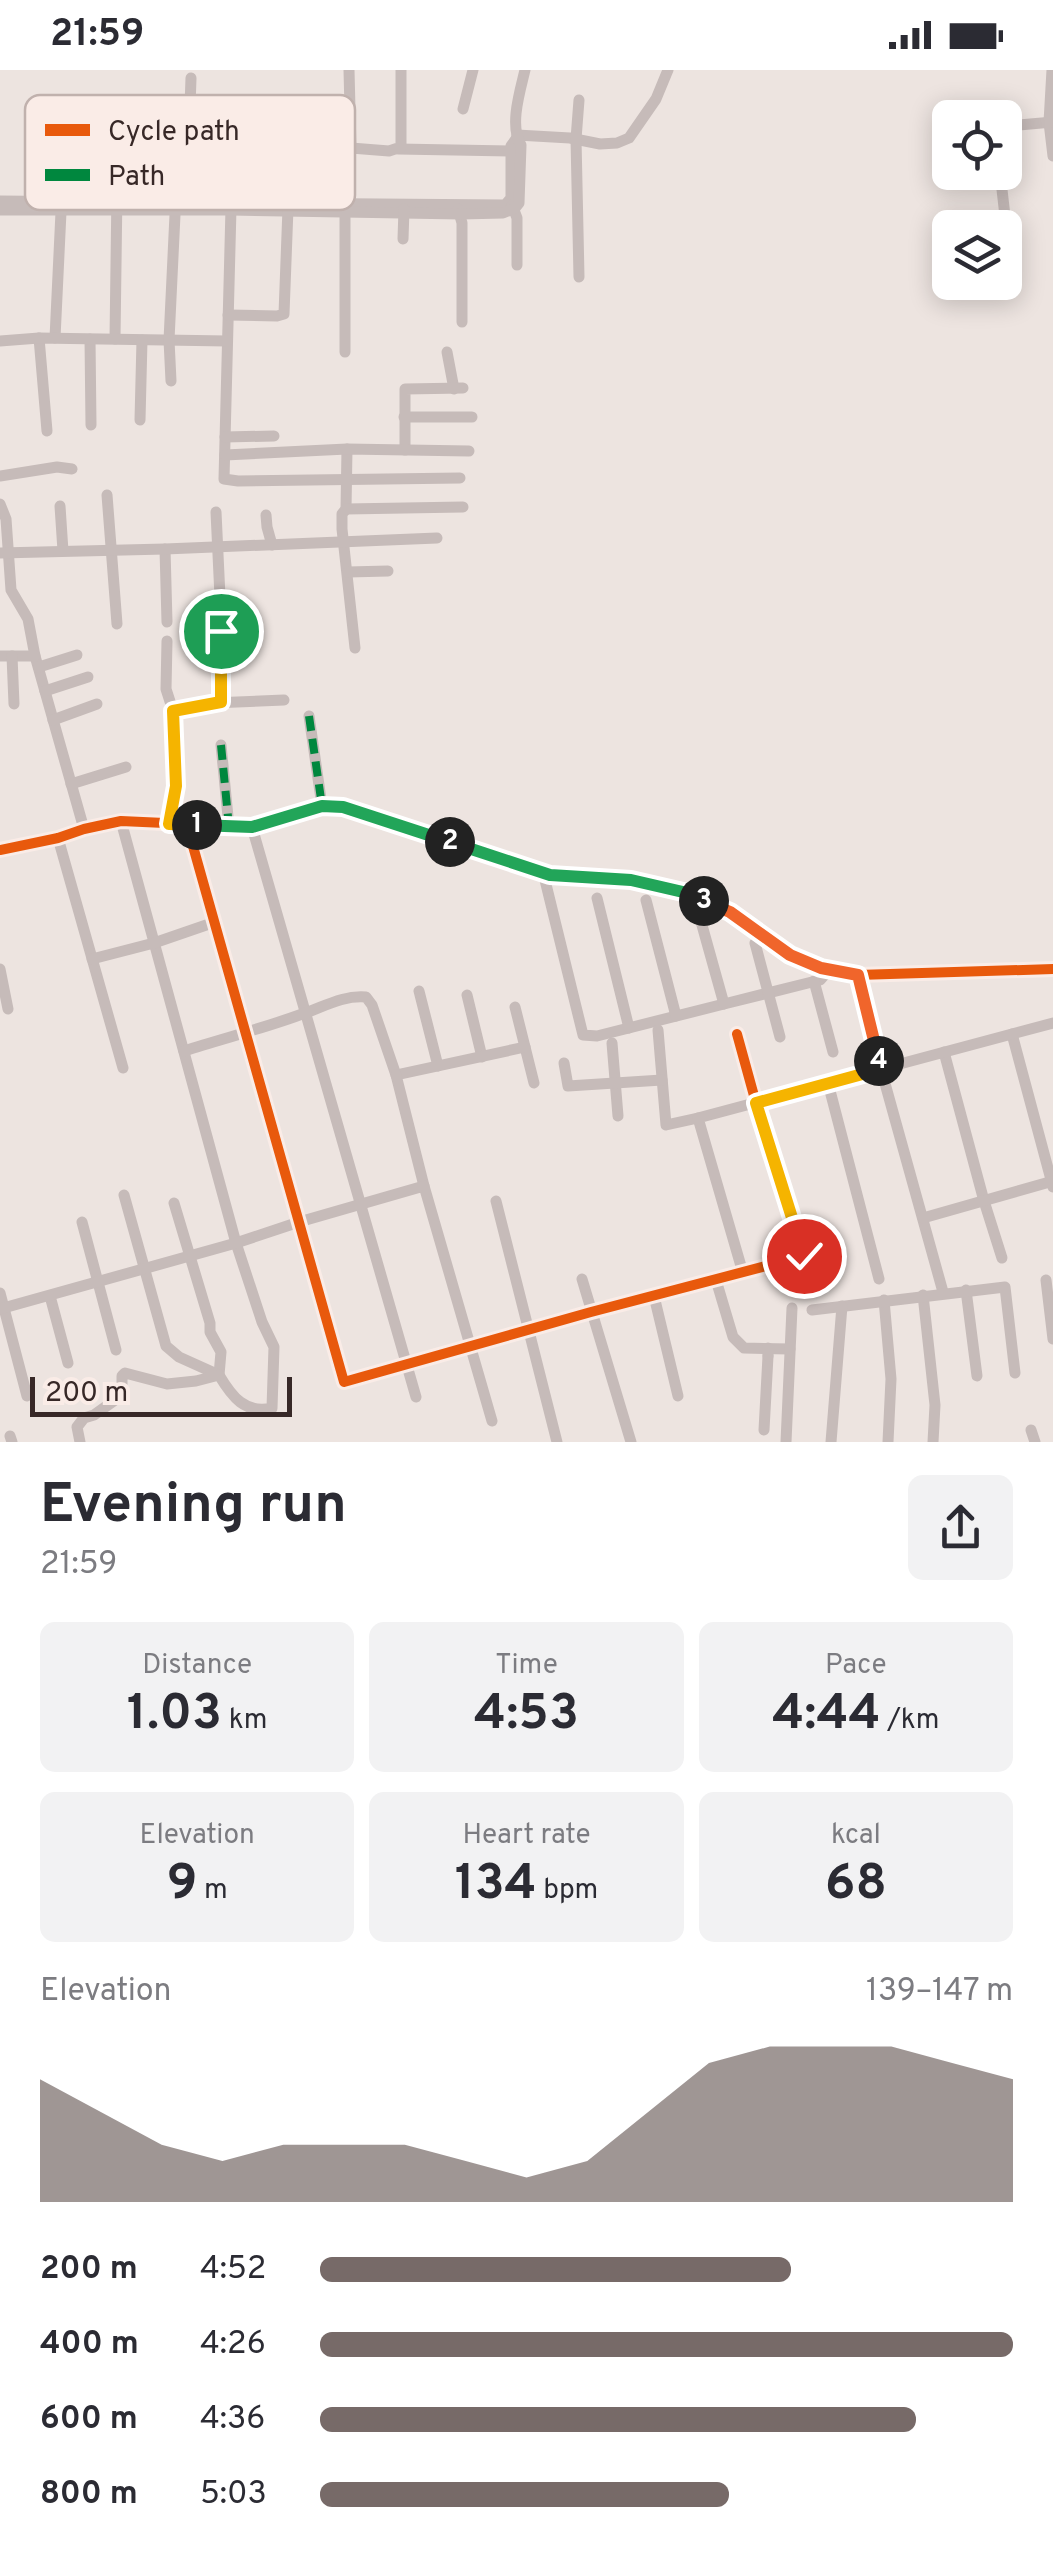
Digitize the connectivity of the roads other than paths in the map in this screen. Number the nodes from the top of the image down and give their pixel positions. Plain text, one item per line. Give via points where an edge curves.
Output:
1 (349, 70) edge
2 (401, 70) edge
3 (473, 70) edge
4 (525, 70) edge
5 (668, 70) edge
6 (1052, 70) edge
7 (191, 78) dead end
8 (190, 95) edge
9 (350, 95) edge
10 (578, 100) dead end
11 (463, 109) dead end
12 (1051, 122) edge
13 (1022, 126) edge
14 (576, 139) junction
15 (515, 142) junction
16 (355, 148) edge
17 (398, 149) junction
18 (1053, 156) edge
19 (0, 201) edge
20 (25, 205) edge
21 (512, 205) junction
22 (25, 207) edge
23 (355, 209) edge
24 (404, 209) junction
25 (0, 210) edge
26 (62, 210) edge
27 (118, 210) edge
28 (175, 210) edge
29 (231, 210) edge
30 (288, 210) edge
31 (345, 210) edge
32 (459, 210) junction
33 (402, 240) dead end
34 (517, 264) dead end
35 (578, 277) dead end
36 (228, 315) junction
37 (462, 322) dead end
38 (40, 338) junction
39 (55, 338) junction
40 (90, 339) junction
41 (115, 339) junction
42 (142, 340) junction
43 (169, 340) junction
44 (0, 341) edge
45 (228, 341) junction
46 (345, 352) dead end
47 (447, 352) dead end
48 (171, 381) dead end
49 (404, 417) junction
50 (472, 417) dead end
51 (140, 420) dead end
52 (91, 425) dead end
53 (47, 431) dead end
54 (274, 436) dead end
55 (225, 437) junction
56 (347, 449) junction
57 (405, 450) junction
58 (469, 451) dead end
59 (224, 456) junction
60 (72, 469) dead end
61 (0, 476) edge
62 (348, 478) junction
63 (460, 478) dead end
64 (108, 496) dead end
65 (0, 504) edge
66 (60, 506) dead end
67 (463, 507) dead end
68 (346, 509) junction
69 (216, 512) dead end
70 (266, 514) dead end
71 (436, 538) dead end
72 (343, 543) junction
73 (272, 545) junction
74 (216, 547) junction
75 (164, 550) junction
76 (63, 551) junction
77 (111, 551) junction
78 (4, 552) edge
79 (388, 571) dead end
80 (348, 572) junction
81 (167, 622) dead end
82 (118, 624) dead end
83 (167, 640) dead end
84 (354, 648) dead end
85 (77, 655) dead end
86 (6, 656) edge
87 (37, 661) junction
88 (88, 676) dead end
89 (45, 691) junction
90 (284, 700) dead end
91 (221, 702) junction
92 (14, 704) dead end
93 (97, 704) dead end
94 (173, 711) junction
95 (309, 716) dead end
96 (53, 720) junction
97 (222, 745) dead end
98 (126, 767) dead end
99 (71, 784) junction
100 (322, 806) junction
101 (121, 821) junction
102 (169, 824) junction
103 (188, 824) junction
104 (229, 827) junction
105 (252, 827) junction
106 (84, 828) junction
107 (58, 838) junction
108 (0, 850) edge
109 (543, 872) junction
110 (596, 898) dead end
111 (646, 900) dead end
112 (700, 918) dead end
113 (215, 922) junction
114 (154, 943) junction
115 (755, 943) dead end
116 (92, 958) junction
117 (0, 969) edge
118 (1053, 969) edge
119 (829, 970) junction
120 (858, 975) junction
121 (814, 981) junction
122 (419, 991) dead end
123 (768, 993) junction
124 (467, 995) dead end
125 (724, 1004) junction
126 (515, 1007) dead end
127 (8, 1009) dead end
128 (306, 1013) junction
129 (676, 1016) junction
130 (1053, 1023) edge
131 (629, 1028) junction
132 (658, 1030) dead end
133 (245, 1031) junction
134 (737, 1034) dead end
135 (1012, 1034) junction
136 (780, 1037) dead end
137 (612, 1043) dead end
138 (524, 1047) junction
139 (184, 1051) junction
140 (832, 1052) dead end
141 (944, 1052) junction
142 (482, 1056) junction
143 (564, 1063) dead end
144 (438, 1066) junction
145 (123, 1068) dead end
146 (881, 1069) junction
147 (396, 1075) junction
148 (662, 1080) junction
149 (534, 1083) dead end
150 (615, 1083) junction
151 (828, 1083) junction
152 (756, 1103) junction
153 (618, 1116) dead end
154 (698, 1118) junction
155 (1052, 1184) edge
156 (424, 1186) junction
157 (124, 1196) dead end
158 (496, 1201) dead end
159 (984, 1201) junction
160 (174, 1204) dead end
161 (361, 1205) junction
162 (923, 1218) junction
163 (82, 1222) dead end
164 (299, 1222) junction
165 (236, 1243) junction
166 (190, 1256) junction
167 (802, 1256) junction
168 (1002, 1258) dead end
169 (144, 1268) junction
170 (743, 1273) junction
171 (582, 1279) dead end
172 (879, 1279) dead end
173 (716, 1280) junction
174 (1046, 1280) dead end
175 (97, 1282) junction
176 (812, 1287) dead end
177 (966, 1290) junction
178 (944, 1292) junction
179 (0, 1294) edge
180 (923, 1295) junction
181 (50, 1296) junction
182 (654, 1296) junction
183 (884, 1300) junction
184 (842, 1306) junction
185 (792, 1308) dead end
186 (2, 1309) edge
187 (812, 1310) dead end
188 (591, 1312) junction
189 (530, 1330) junction
190 (1053, 1340) edge
191 (469, 1347) junction
192 (790, 1349) junction
193 (116, 1350) dead end
194 (768, 1352) dead end
195 (68, 1363) dead end
196 (407, 1364) junction
197 (1015, 1373) dead end
198 (218, 1375) junction
199 (977, 1376) dead end
200 (26, 1396) dead end
201 (678, 1396) dead end
202 (416, 1397) dead end
203 (492, 1420) dead end
204 (764, 1430) dead end
205 (80, 1442) edge
206 (557, 1442) edge
207 (632, 1442) edge
208 (786, 1442) edge
209 (830, 1442) edge
210 (888, 1442) edge
211 (934, 1442) edge

1 - 9 street
2 - 17 street
3 - 11 street
4 - 15 street
5 - 14 street via 629,138 600,144
6 - 12 street
7 - 8 street
10 - 14 street
12 - 13 street
12 - 18 street
14 - 15 street
14 - 35 street
15 - 17 street
15 - 21 street via 521,161 519,203
16 - 17 street
19 - 20 street
21 - 32 street
21 - 34 street
22 - 25 street
23 - 24 street
24 - 32 street
24 - 33 street
26 - 39 street
27 - 41 street
28 - 43 street
29 - 36 street
30 - 36 street via 284,314
31 - 46 street
32 - 37 street
36 - 45 street
38 - 39 street
38 - 44 street
38 - 53 street
39 - 40 street
40 - 41 street
40 - 52 street
41 - 42 street
42 - 43 street
42 - 51 street
43 - 45 street
43 - 48 street
45 - 55 street
47 - 49 street via 458,388 405,389
49 - 50 street
49 - 57 street
54 - 55 street
55 - 59 street
56 - 57 street
56 - 59 street
56 - 62 street
57 - 58 street
59 - 62 street via 224,479
60 - 61 street
62 - 63 street
62 - 68 street
64 - 77 street
65 - 78 street
66 - 76 street
67 - 68 street
68 - 72 street
69 - 74 street
70 - 73 street
71 - 72 street
72 - 73 street
72 - 80 street
73 - 74 street
74 - 75 street
74 - 91 street
75 - 77 street
75 - 81 street
76 - 77 street
76 - 78 street
77 - 82 street
78 - 87 street
79 - 80 street
80 - 84 street
83 - 94 street via 166,689
85 - 87 street
86 - 87 street
86 - 92 street
87 - 89 street
88 - 89 street
89 - 96 street
90 - 91 street
91 - 94 street
93 - 96 street
94 - 102 street via 176,786
95 - 100 street
96 - 99 street
97 - 104 street
98 - 99 street
99 - 106 street
100 - 105 street
100 - 109 street via 343,807
101 - 102 street
101 - 106 street
101 - 114 street
102 - 103 street
103 - 104 street
103 - 113 street
104 - 105 street
105 - 128 street
106 - 107 street
107 - 108 street
107 - 116 street
109 - 119 street via 683,892 730,912 790,955
109 - 131 street via 583,1035
110 - 131 street
111 - 129 street
112 - 125 street
113 - 114 street
113 - 133 street
114 - 116 street
114 - 139 street
115 - 123 street
116 - 145 street
117 - 127 street
118 - 120 street
119 - 120 street
119 - 121 street
120 - 146 street
121 - 123 street
121 - 140 street
122 - 144 street
123 - 125 street
123 - 136 street
124 - 142 street
125 - 129 street
126 - 138 street
128 - 133 street
128 - 147 street via 366,997
128 - 161 street
129 - 131 street
130 - 135 street
132 - 148 street
133 - 139 street
133 - 164 street
134 - 152 street
135 - 141 street
135 - 155 street
137 - 150 street
138 - 142 street
138 - 149 street
139 - 165 street
141 - 146 street
141 - 159 street
142 - 144 street
143 - 150 street via 568,1086
144 - 147 street
146 - 151 street
146 - 162 street
147 - 156 street
148 - 150 street
148 - 154 street via 666,1125
150 - 153 street
151 - 152 street
151 - 172 street
152 - 154 street
152 - 167 street
154 - 170 street
155 - 159 street
156 - 161 street
156 - 191 street
157 - 169 street
158 - 189 street
159 - 162 street
159 - 168 street
160 - 166 street
161 - 164 street
161 - 196 street
162 - 178 street
163 - 175 street
164 - 165 street
164 - 196 street via 344,1382
165 - 166 street
165 - 198 street via 274,1346 272,1408 241,1405
166 - 169 street
166 - 198 street via 221,1352
167 - 170 street
167 - 176 street
169 - 175 street
169 - 198 street via 166,1346
170 - 173 street
171 - 188 street
173 - 182 street
173 - 192 street via 732,1337 744,1348
174 - 190 street
175 - 181 street
175 - 193 street
177 - 178 street
177 - 197 street via 1005,1287
177 - 199 street
178 - 180 street
179 - 186 street
180 - 183 street
180 - 211 street
181 - 186 street
181 - 195 street
182 - 188 street
182 - 201 street
183 - 184 street
183 - 210 street
184 - 187 street
184 - 209 street
185 - 192 street
186 - 200 street
188 - 189 street
188 - 207 street
189 - 191 street
189 - 206 street
191 - 196 street
191 - 203 street
192 - 208 street
194 - 204 street
196 - 202 street
198 - 205 street via 167,1384 125,1373 122,1395 77,1427

